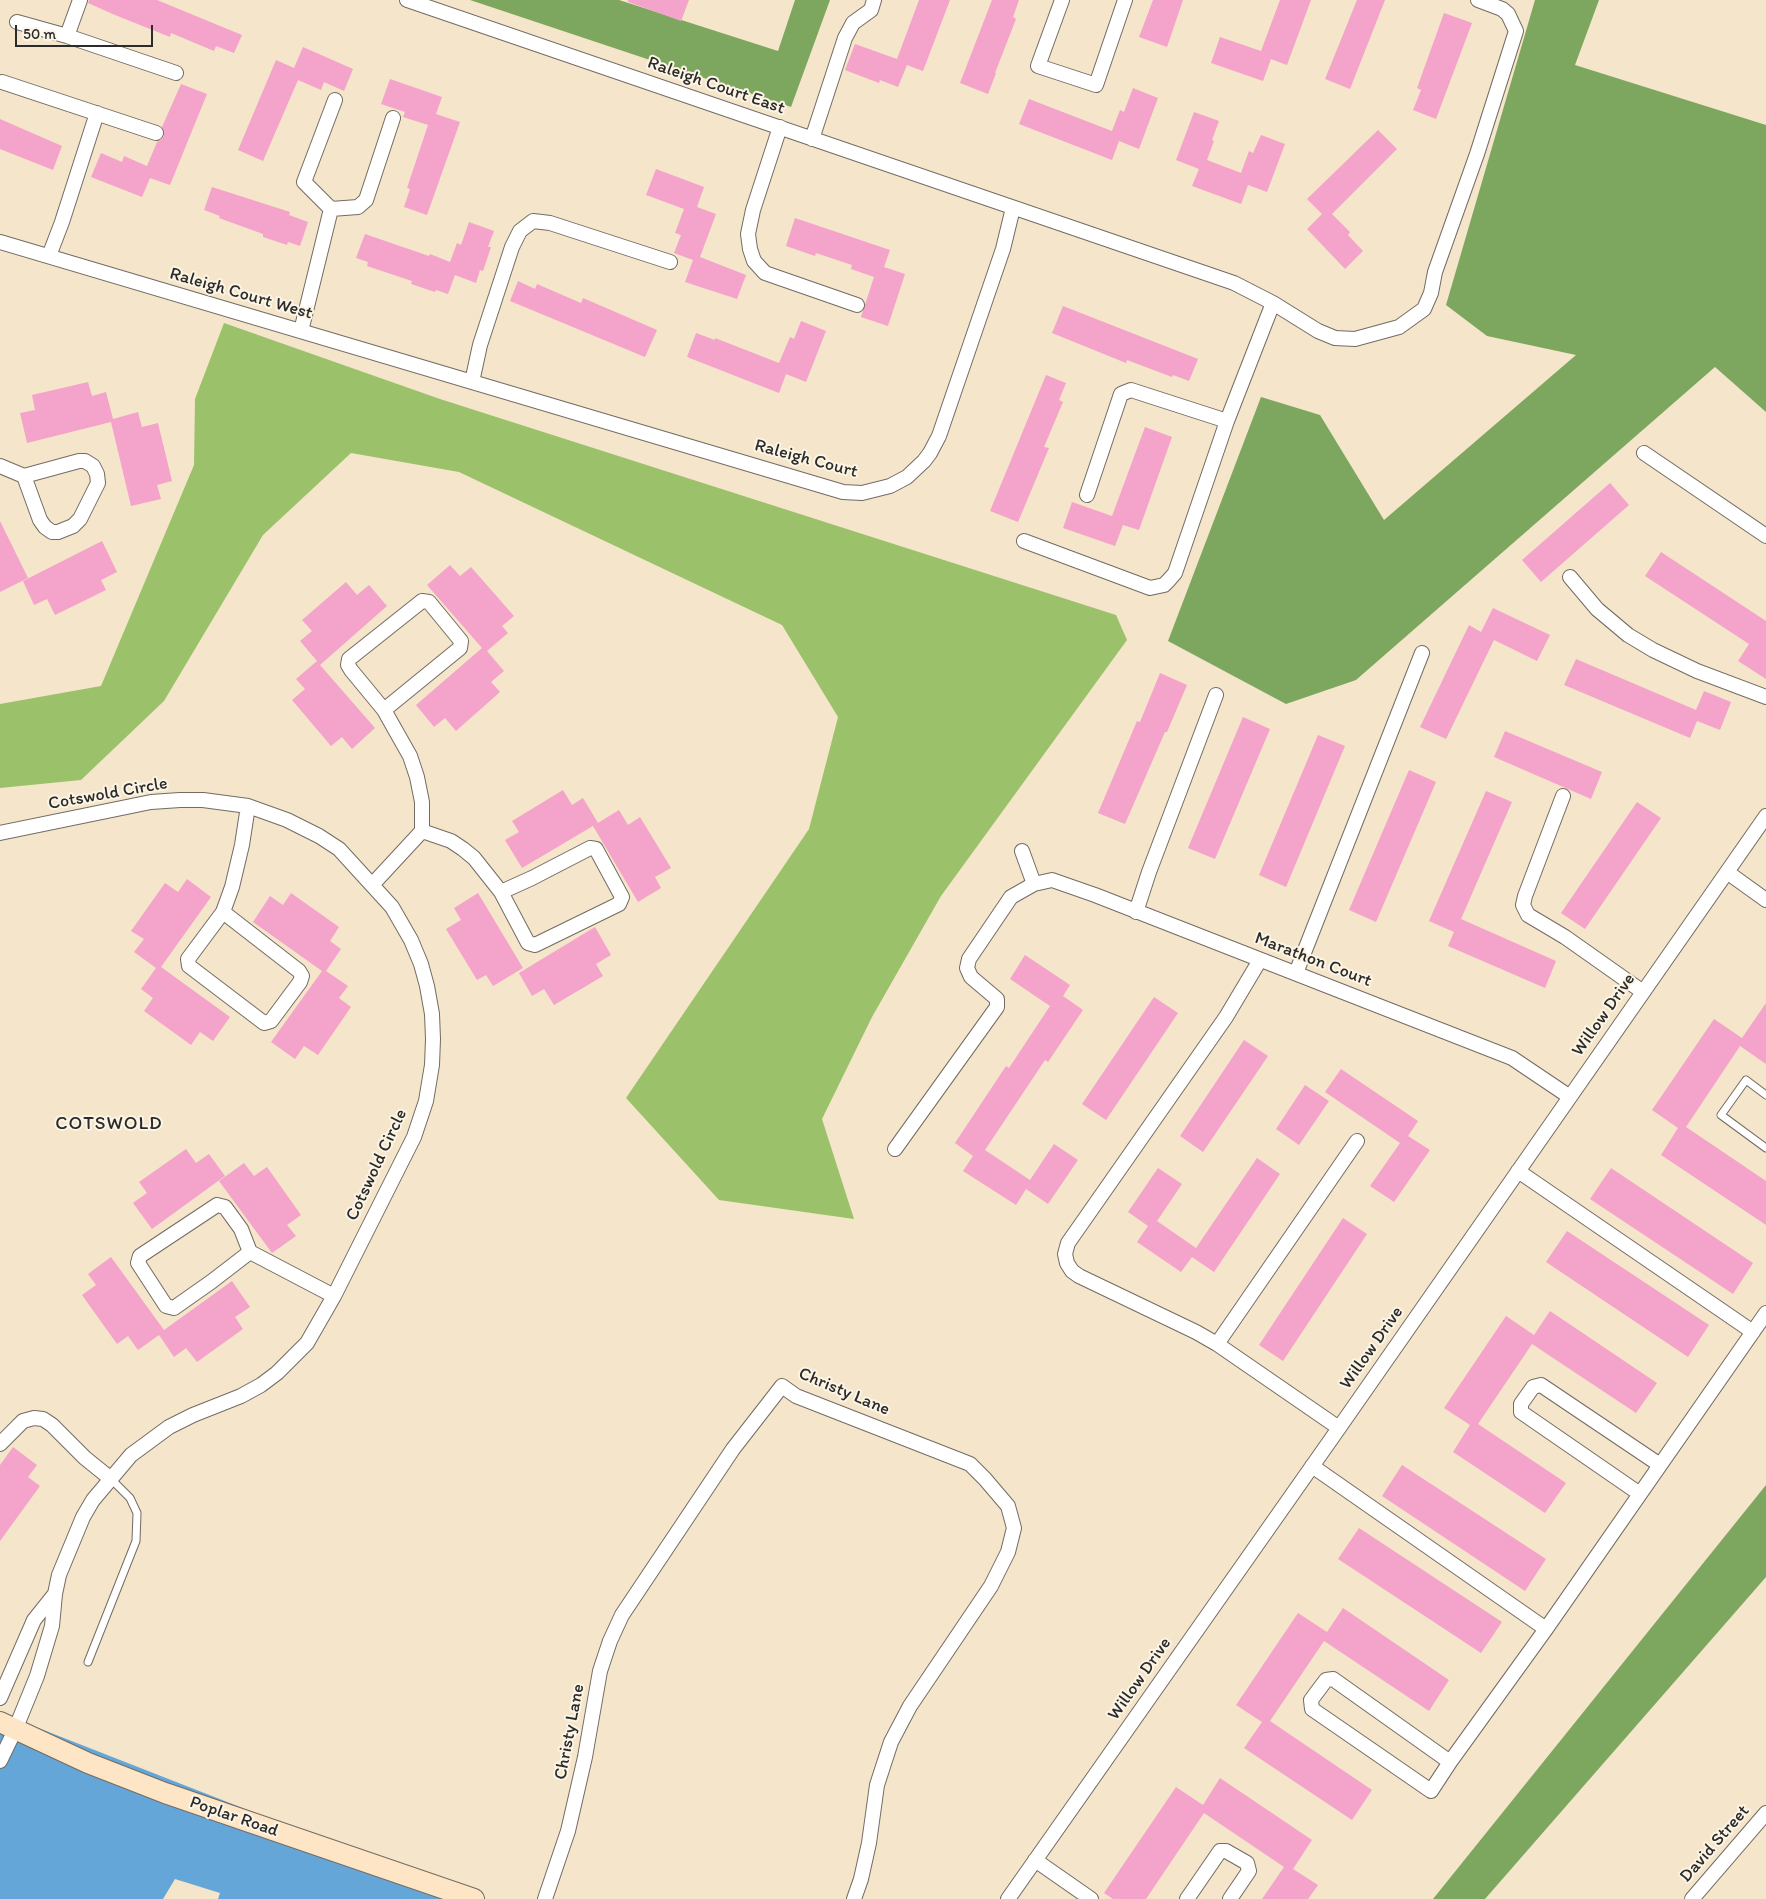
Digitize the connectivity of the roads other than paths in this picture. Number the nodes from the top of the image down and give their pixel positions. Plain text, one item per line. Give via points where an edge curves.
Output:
1 (80, 0) edge
2 (407, 0) edge
3 (874, 0) edge
4 (1062, 0) edge
5 (1125, 0) edge
6 (1478, 0) edge
7 (17, 22) dead end
8 (67, 36) junction
9 (176, 73) dead end
10 (2, 82) dead end
11 (335, 100) dead end
12 (97, 113) junction
13 (393, 118) dead end
14 (780, 127) junction
15 (156, 133) dead end
16 (812, 139) junction
17 (1013, 208) junction
18 (331, 209) junction
19 (0, 242) edge
20 (48, 256) junction
21 (670, 262) dead end
22 (1273, 303) junction
23 (857, 305) dead end
24 (301, 331) junction
25 (472, 382) junction
26 (1227, 421) junction
27 (1644, 453) dead end
28 (0, 466) edge
29 (24, 476) junction
30 (1087, 495) dead end
31 (1766, 536) edge
32 (1024, 541) dead end
33 (1570, 577) dead end
34 (1422, 653) dead end
35 (1216, 696) dead end
36 (1766, 697) edge
37 (384, 710) junction
38 (1563, 796) dead end
39 (248, 806) junction
40 (1766, 816) edge
41 (422, 831) junction
42 (0, 833) edge
43 (1022, 851) dead end
44 (1727, 872) junction
45 (372, 884) junction
46 (1034, 884) junction
47 (501, 892) junction
48 (1766, 900) edge
49 (223, 912) junction
50 (1136, 912) junction
51 (1260, 960) junction
52 (1296, 973) junction
53 (1643, 992) junction
54 (1766, 1094) edge
55 (1570, 1097) junction
56 (1357, 1141) dead end
57 (1766, 1148) edge
58 (895, 1149) dead end
59 (1518, 1171) junction
60 (250, 1252) junction
61 (334, 1296) junction
62 (1766, 1313) edge
63 (1753, 1332) junction
64 (1217, 1344) junction
65 (1339, 1428) junction
66 (0, 1444) edge
67 (1660, 1465) junction
68 (1312, 1466) junction
69 (111, 1479) junction
70 (1640, 1494) junction
71 (55, 1594) junction
72 (1546, 1629) junction
73 (88, 1662) dead end
74 (0, 1698) edge
75 (8, 1726) edge
76 (0, 1761) edge
77 (1450, 1762) junction
78 (1766, 1813) edge
79 (1036, 1860) junction
80 (474, 1899) edge
81 (545, 1899) edge
82 (854, 1899) edge
83 (1008, 1899) edge
84 (1091, 1899) edge
85 (1187, 1899) edge
86 (1230, 1899) edge
87 (1692, 1899) edge

1 - 8 street
2 - 14 street, Raleigh Court East
3 - 16 street via 871,10 853,23 845,38
4 - 5 street via 1038,66 1096,85
6 - 22 street, Raleigh Court East via 1502,9 1516,31 1424,309 1399,327 1356,339 1335,338 1318,331
7 - 8 street
8 - 9 street
10 - 12 street
11 - 18 street via 304,182
12 - 15 street
12 - 20 street
13 - 18 street via 366,200 358,207
14 - 16 street, Raleigh Court East
14 - 23 street via 748,234 754,261 765,273
16 - 17 street, Raleigh Court East
17 - 22 street, Raleigh Court East via 1234,283
17 - 25 street, Raleigh Court via 1003,248 939,436 924,461 907,477 890,486 862,493 843,492
18 - 24 street
19 - 20 street, Raleigh Court West
20 - 24 street, Raleigh Court West
21 - 25 street via 550,223 533,221 520,231 512,247 480,344
22 - 26 street
24 - 25 street, Raleigh Court West
26 - 30 street via 1131,390 1121,394
26 - 32 street via 1175,574 1164,585 1150,588
27 - 31 street
28 - 29 street
29 - 29 street via 85,461 93,466 98,483 80,519 72,526 52,532 40,520
33 - 36 street via 1597,609 1628,635 1697,671
34 - 52 street
35 - 50 street
37 - 37 street via 460,648 461,641 430,602 422,601 350,659 348,665 351,670
37 - 41 street via 410,756 417,777 422,802
38 - 53 street via 1523,906 1528,915 1566,937
39 - 42 street, Cotswold Circle via 203,800 152,802
39 - 45 street, Cotswold Circle via 319,836 346,856
39 - 49 street via 242,845
40 - 44 street, Willow Drive
41 - 45 street
41 - 47 street via 463,848
43 - 46 street
44 - 48 street
44 - 53 street, Willow Drive
45 - 61 street, Cotswold Circle via 399,917 421,964 432,1014 432,1065 426,1101 414,1137
46 - 50 street, Marathon Court via 1052,880
46 - 58 street via 1011,897 969,959 971,977 997,999 997,1007
47 - 47 street via 590,848 596,849 622,897 619,904 535,945 528,943
49 - 49 street via 302,976 271,1021 264,1023 189,966 188,959
50 - 51 street, Marathon Court
51 - 52 street, Marathon Court
51 - 64 street via 1226,1017 1068,1242 1065,1254 1072,1271 1079,1276
52 - 55 street, Marathon Court via 1512,1058
53 - 55 street, Willow Drive
54 - 57 lane via 1746,1080 1721,1116
55 - 59 street, Willow Drive
56 - 64 street
59 - 63 street
59 - 65 street, Willow Drive
60 - 60 street via 241,1229 225,1207 217,1204 140,1256 138,1262 166,1306 174,1308
60 - 61 street
61 - 69 street, Cotswold Circle via 307,1343 278,1373 241,1396 169,1427 131,1455
62 - 63 street
63 - 67 street
64 - 65 street
65 - 68 street, Willow Drive
66 - 69 street via 23,1421 42,1419
67 - 70 street
67 - 70 street via 1541,1384 1533,1387 1521,1404 1521,1412
68 - 72 street
68 - 79 street, Willow Drive
69 - 71 street, Cotswold Circle via 83,1517 59,1575
69 - 73 lane via 130,1498 136,1513 136,1541
70 - 72 street
71 - 74 street, Cotswold Circle via 34,1620
71 - 75 street, Cotswold Circle via 52,1626 37,1676
72 - 77 street
75 - 76 street, Cotswold Circle
75 - 80 street, Poplar Road via 88,1763 165,1793
77 - 77 street via 1332,1679 1326,1680 1311,1700 1312,1709 1431,1791
78 - 87 street, David Street
79 - 83 street, Willow Drive
79 - 84 street
81 - 82 street, Christy Lane via 568,1830 600,1671 622,1615 732,1449 782,1386 796,1396 970,1464 1008,1506 1014,1528 1008,1552 991,1586 910,1706 891,1742 877,1785 869,1843
85 - 86 street via 1220,1851 1247,1863 1249,1871

